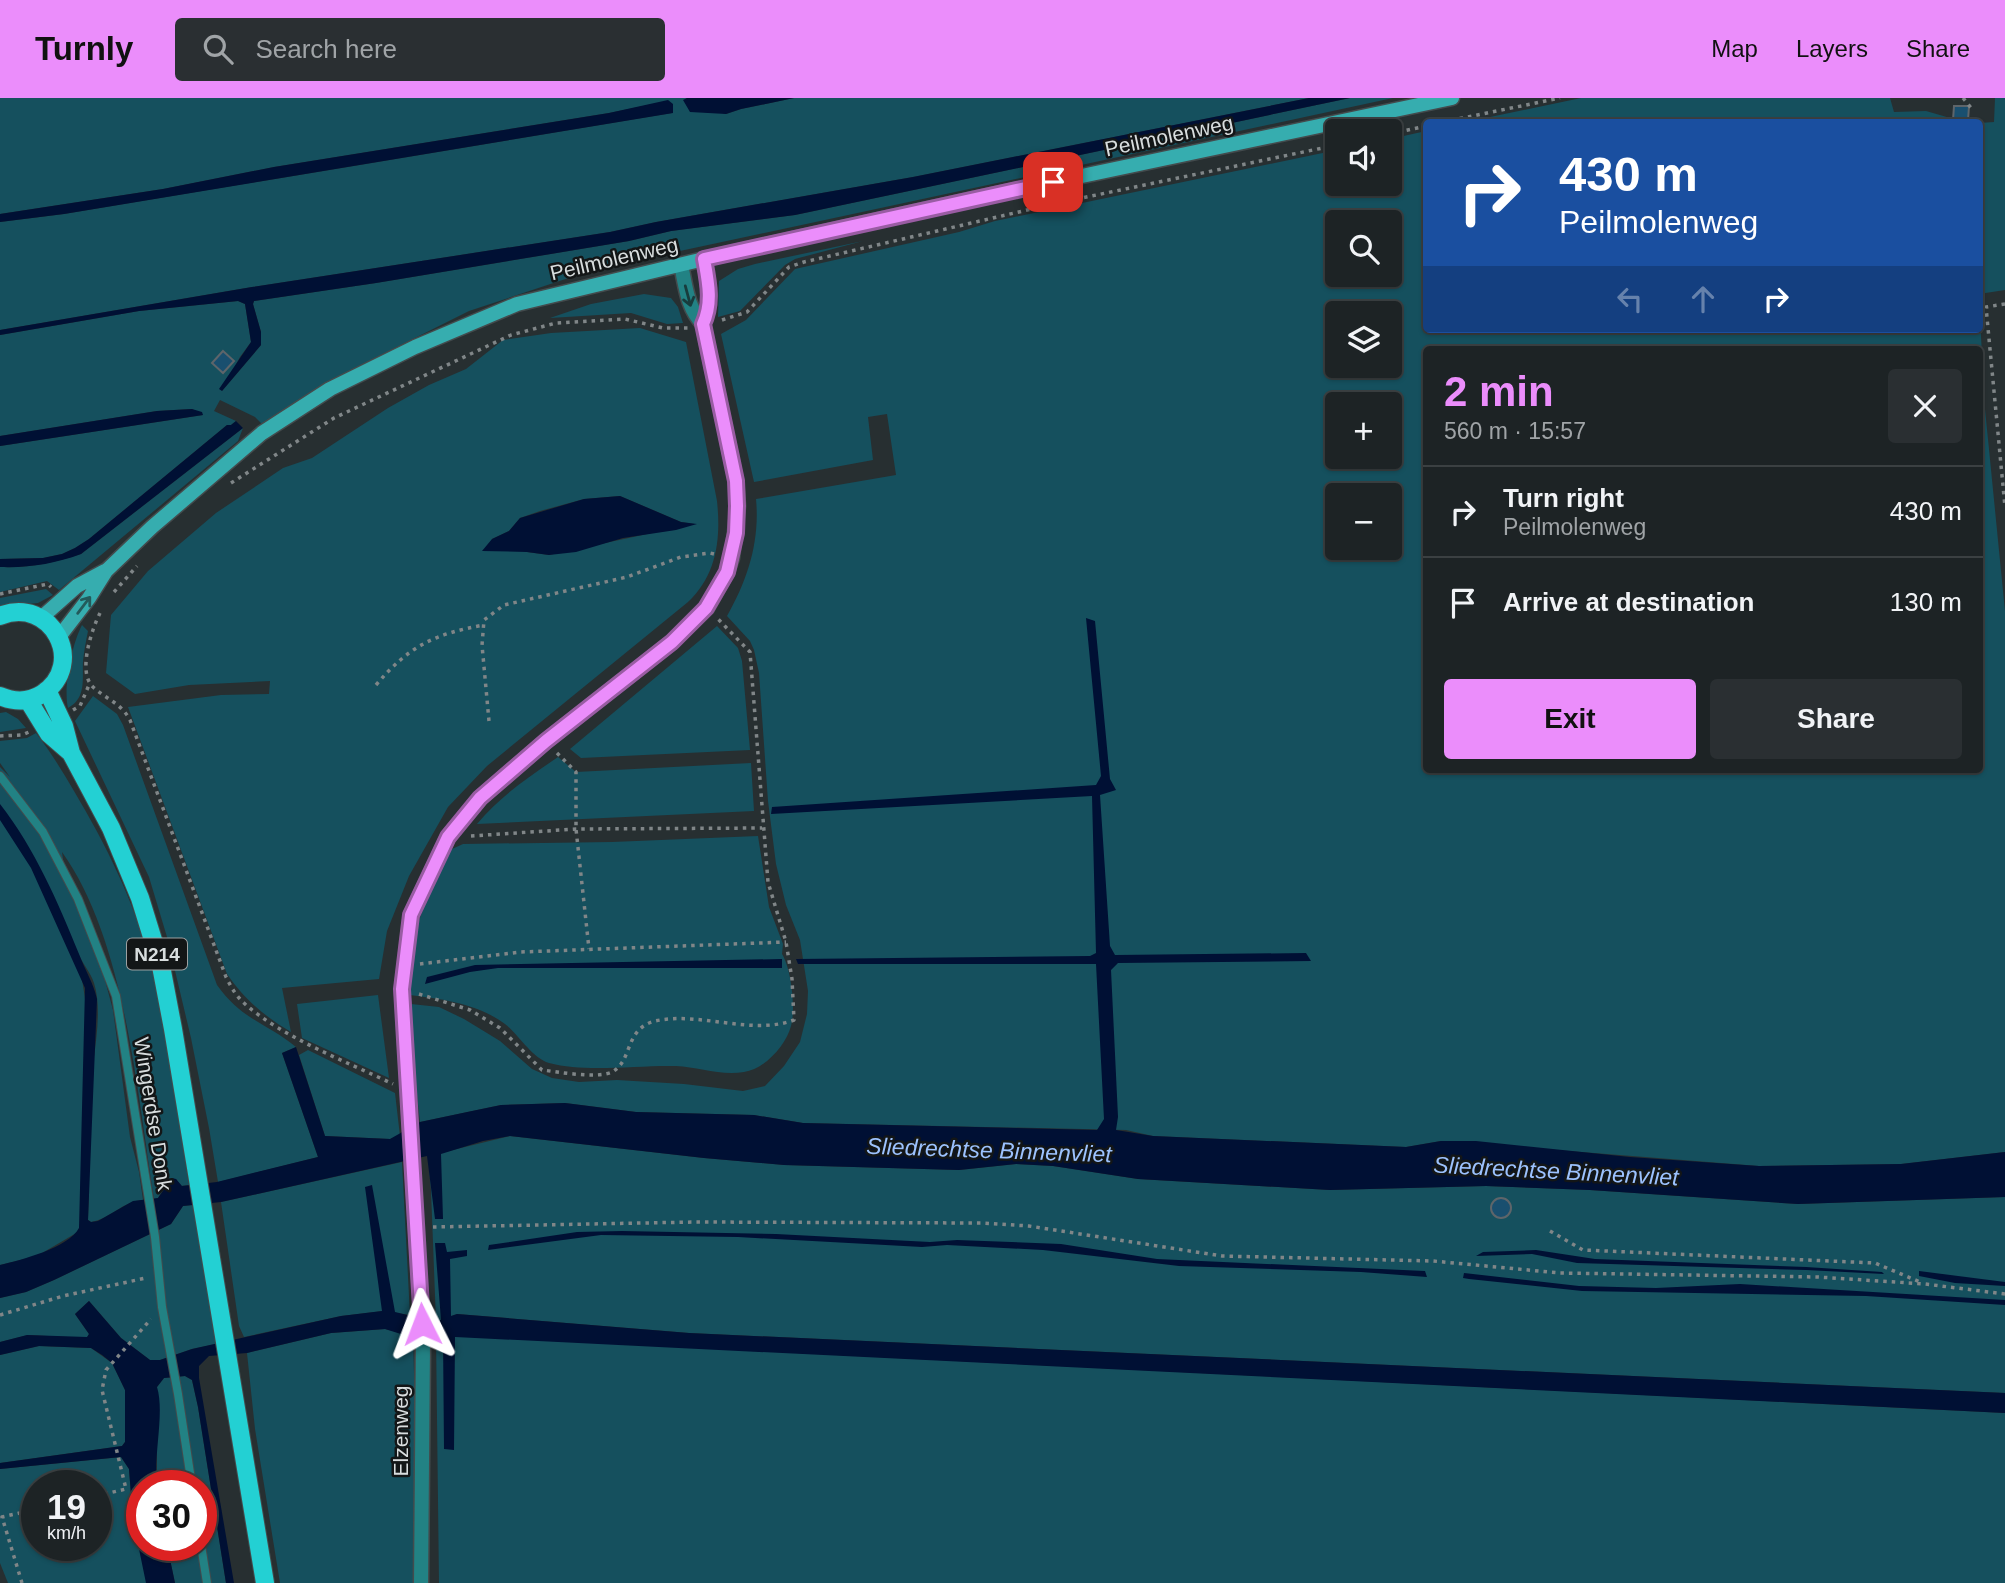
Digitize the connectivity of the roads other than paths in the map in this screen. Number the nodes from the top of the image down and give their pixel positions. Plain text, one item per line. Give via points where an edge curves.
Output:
1 (1452, 98) edge
2 (704, 259) junction
3 (681, 265) junction
4 (703, 324) junction
5 (106, 571) junction
6 (0, 616) edge
7 (41, 618) junction
8 (59, 637) junction
9 (47, 690) junction
10 (0, 696) edge
11 (27, 700) junction
12 (71, 753) junction
13 (0, 776) edge
14 (190, 1470) edge
15 (204, 1561) edge
16 (207, 1583) edge
17 (265, 1583) edge
18 (421, 1583) edge

1 - 2 main road, Peilmolenweg
2 - 3 main road, Peilmolenweg
2 - 4 street, Elzenweg via 709,312
3 -> 4 street, Elzenweg via 688,300
3 - 5 main road, Peilmolenweg via 517,304 330,388 262,433
4 - 18 street, Elzenweg via 736,481 732,558 727,572 706,608 672,642 480,798 448,837 411,915 402,989 422,1304
5 - 7 main road, Peilmolenweg via 77,586
8 -> 5 main road, Peilmolenweg
6 - 7 main road via 19,612
7 - 8 main road
8 - 9 main road via 61,671
9 - 11 main road
9 - 12 main road, N214
10 - 11 main road
11 - 12 main road, N214 via 49,734
12 - 17 main road, N214 via 111,828 161,966
13 - 14 lane, Wingerdse Donk via 43,832 78,899 116,996
15 - 16 lane

